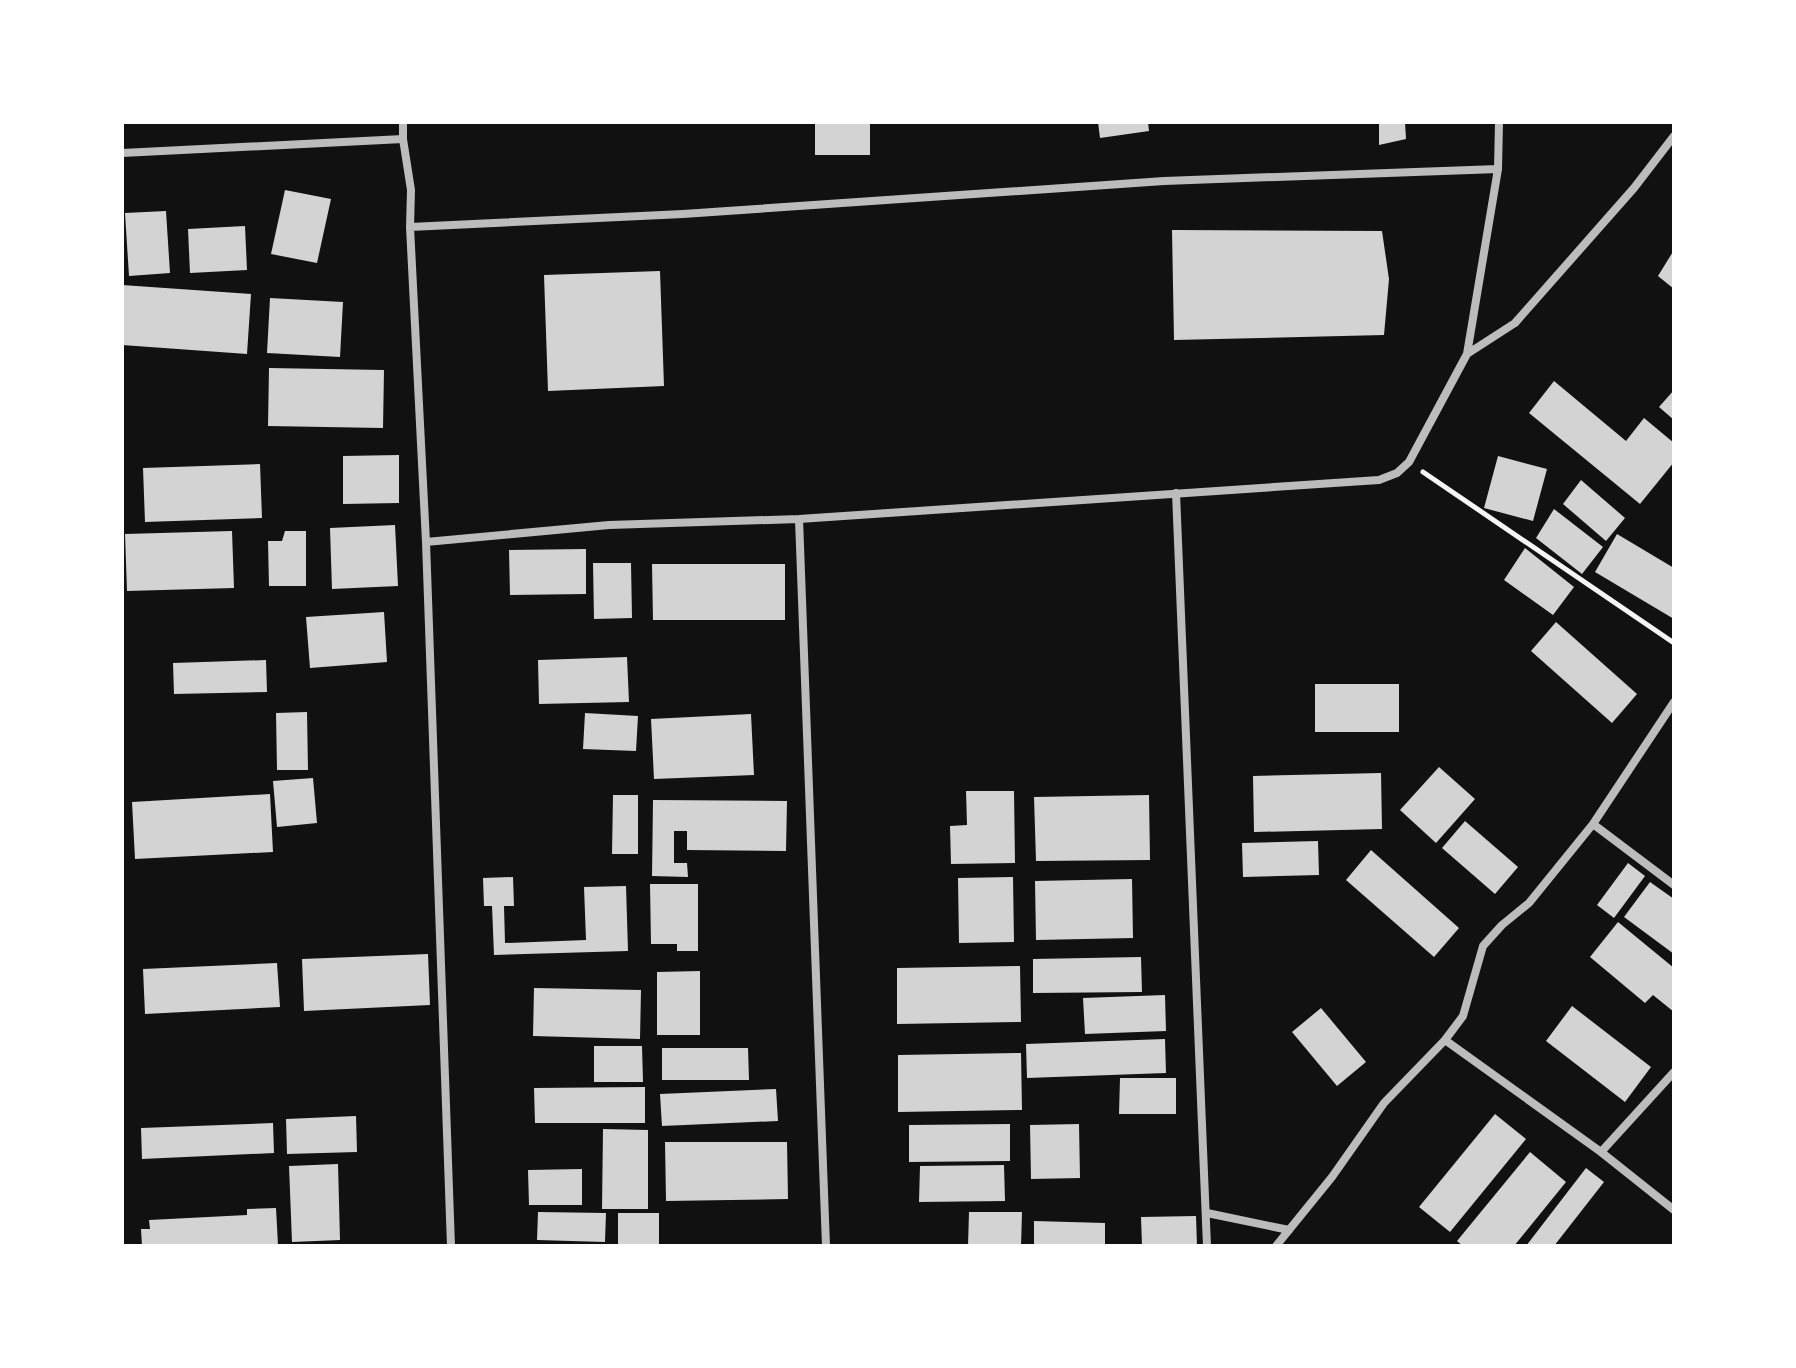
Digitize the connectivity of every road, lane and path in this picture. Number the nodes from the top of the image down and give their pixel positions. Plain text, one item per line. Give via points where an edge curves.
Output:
1 (403, 122) edge
2 (1499, 122) edge
3 (1674, 136) edge
4 (403, 139) junction
5 (122, 153) edge
6 (1498, 169) junction
7 (410, 227) junction
8 (1467, 354) junction
9 (1409, 462) junction
10 (1176, 493) junction
11 (799, 519) junction
12 (426, 542) junction
13 (1674, 643) edge
14 (1674, 702) edge
15 (1593, 824) junction
16 (1674, 885) edge
17 (1445, 1040) junction
18 (1674, 1072) edge
19 (1601, 1152) junction
20 (1674, 1210) edge
21 (1207, 1213) junction
22 (1289, 1230) junction
23 (451, 1246) edge
24 (826, 1246) edge
25 (1207, 1246) edge
26 (1276, 1246) edge

1 - 4 street
2 - 6 street
3 - 8 street via 1515,323
4 - 5 street
4 - 7 street
6 - 7 street via 1164,181
6 - 8 street
7 - 12 street
8 - 9 street
9 - 10 street via 1379,480
9 - 13 path
10 - 11 street
10 - 21 street
11 - 12 street via 609,525
11 - 24 street
12 - 23 street
14 - 15 street
15 - 16 street
15 - 17 street via 1529,903 1483,946 1463,1016
17 - 19 street
17 - 22 street via 1384,1103
18 - 19 street
19 - 20 street
21 - 22 street
21 - 25 street
22 - 26 street

